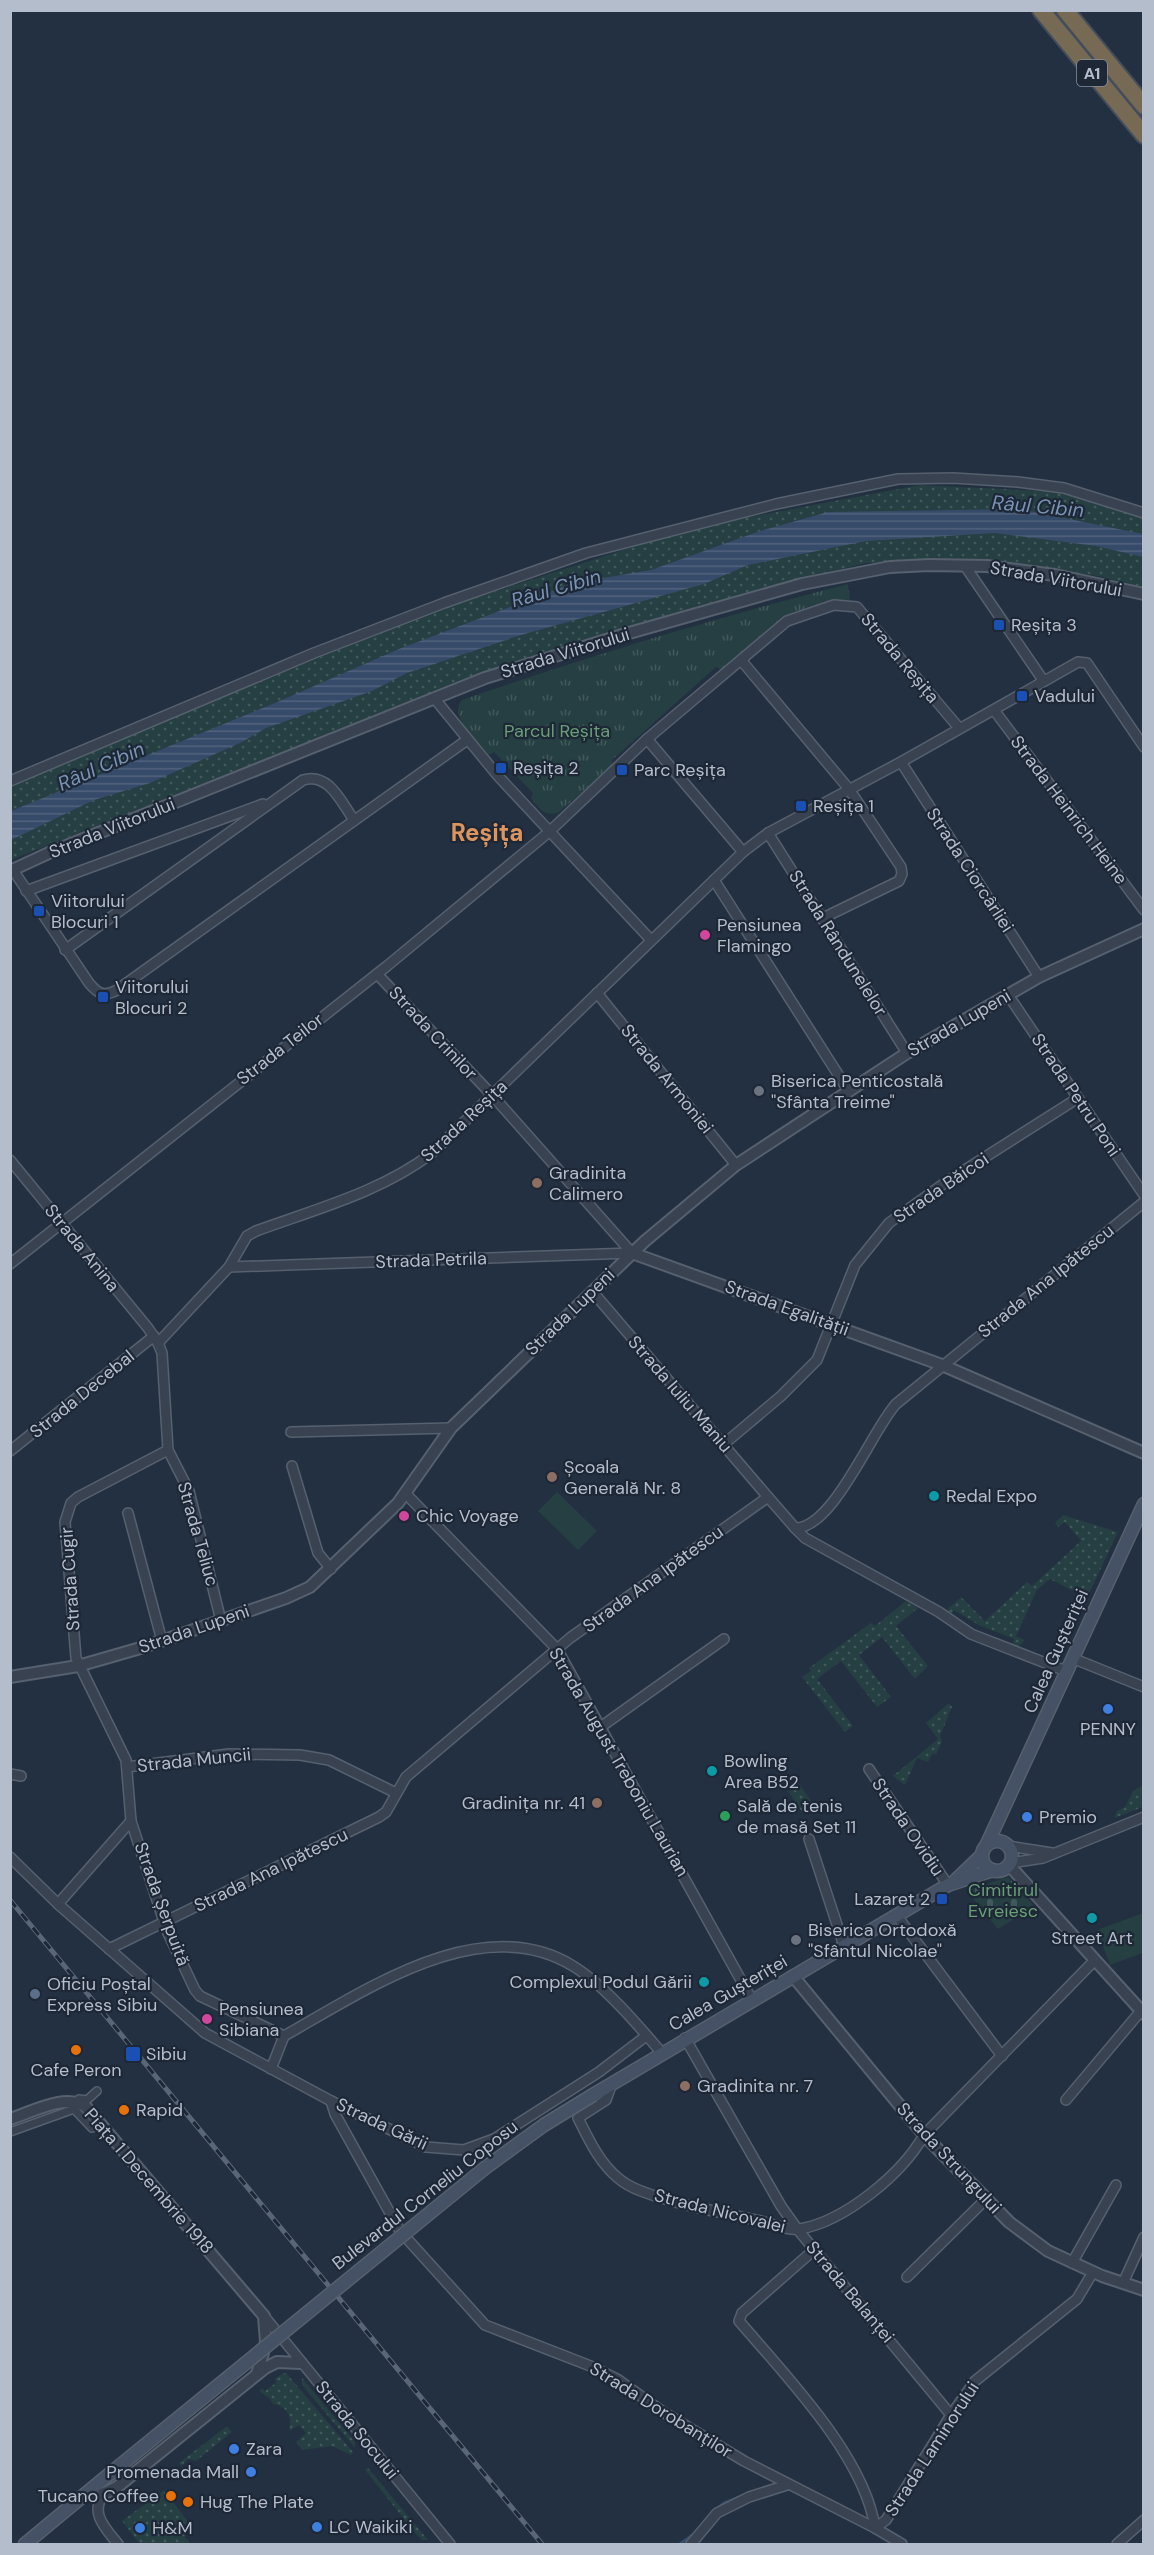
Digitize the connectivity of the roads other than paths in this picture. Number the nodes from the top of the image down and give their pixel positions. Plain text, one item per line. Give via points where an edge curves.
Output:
1 (1041, 10) edge
2 (1065, 10) edge
3 (1143, 106) edge
4 (1143, 135) edge
5 (1143, 513) edge
6 (965, 566) junction
7 (1143, 594) edge
8 (741, 660) junction
9 (1043, 680) junction
10 (434, 698) junction
11 (993, 710) junction
12 (959, 728) junction
13 (647, 739) junction
14 (466, 740) junction
15 (1143, 744) edge
16 (901, 762) junction
17 (10, 781) edge
18 (849, 789) junction
19 (273, 800) junction
20 (354, 820) junction
21 (549, 832) junction
22 (768, 833) junction
23 (743, 852) junction
24 (12, 871) edge
25 (714, 880) junction
26 (26, 891) junction
27 (1143, 910) edge
28 (823, 918) junction
29 (1143, 930) edge
30 (651, 940) junction
31 (65, 950) junction
32 (377, 974) junction
33 (1039, 977) junction
34 (597, 993) junction
35 (1008, 995) junction
36 (907, 1053) junction
37 (848, 1090) junction
38 (492, 1095) junction
39 (1078, 1098) junction
40 (10, 1160) edge
41 (736, 1165) junction
42 (1143, 1195) edge
43 (1143, 1202) edge
44 (62, 1223) junction
45 (632, 1253) junction
46 (10, 1264) edge
47 (229, 1267) junction
48 (592, 1291) junction
49 (833, 1324) junction
50 (156, 1339) junction
51 (942, 1365) junction
52 (451, 1428) junction
53 (291, 1432) dead end
54 (724, 1444) junction
55 (168, 1450) junction
56 (10, 1451) edge
57 (1143, 1453) edge
58 (292, 1466) dead end
59 (406, 1494) junction
60 (768, 1497) junction
61 (1143, 1504) edge
62 (128, 1513) dead end
63 (795, 1528) junction
64 (331, 1569) junction
65 (221, 1621) junction
66 (724, 1639) dead end
67 (162, 1641) junction
68 (557, 1649) junction
69 (1072, 1658) junction
70 (78, 1666) junction
71 (1066, 1671) junction
72 (10, 1677) edge
73 (1143, 1687) edge
74 (602, 1726) junction
75 (127, 1767) junction
76 (869, 1769) dead end
77 (10, 1774) edge
78 (21, 1776) dead end
79 (396, 1793) junction
80 (1002, 1814) junction
81 (1143, 1817) edge
82 (131, 1821) junction
83 (809, 1839) dead end
84 (987, 1844) junction
85 (1005, 1844) junction
86 (1052, 1853) junction
87 (981, 1856) junction
88 (10, 1857) edge
89 (1009, 1864) junction
90 (993, 1870) junction
91 (951, 1883) junction
92 (58, 1904) junction
93 (897, 1916) junction
94 (165, 1922) junction
95 (844, 1946) junction
96 (109, 1949) junction
97 (1094, 1961) junction
98 (793, 1976) junction
99 (752, 2000) junction
100 (1142, 2013) edge
101 (284, 2036) junction
102 (646, 2036) junction
103 (685, 2038) junction
104 (661, 2052) junction
105 (1002, 2056) junction
106 (271, 2069) junction
107 (612, 2082) junction
108 (97, 2091) dead end
109 (59, 2098) dead end
110 (331, 2100) junction
111 (1066, 2100) dead end
112 (77, 2104) junction
113 (10, 2119) edge
114 (92, 2128) dead end
115 (10, 2132) edge
116 (924, 2135) junction
117 (1116, 2185) dead end
118 (986, 2199) junction
119 (798, 2230) junction
120 (1143, 2236) edge
121 (815, 2249) junction
122 (1072, 2263) junction
123 (1093, 2272) junction
124 (907, 2277) dead end
125 (1123, 2283) junction
126 (1143, 2290) edge
127 (264, 2316) junction
128 (301, 2363) junction
129 (257, 2374) junction
130 (951, 2415) junction
131 (788, 2486) junction
132 (105, 2493) junction
133 (81, 2497) junction
134 (1143, 2520) edge
135 (875, 2528) junction
136 (25, 2544) edge
137 (118, 2544) edge
138 (450, 2544) edge
139 (691, 2544) edge
140 (902, 2544) edge
141 (1117, 2544) edge

1 - 4 highway, A1
2 - 3 highway, A1
5 - 17 street via 1064,488 953,478 898,479 776,504 586,553 444,603 314,653
6 - 7 street, Strada Viitorului via 1037,572
6 - 9 street
6 - 10 street, Strada Viitorului via 890,567 802,584 547,657
8 - 12 street, Strada Reșița via 787,621 834,605 857,607
8 - 13 street, Strada Reșița
8 - 18 street
9 - 11 street, Strada Reșița
9 - 15 street, Strada Reșița via 1078,662 1087,663
10 - 14 street
10 - 24 street, Strada Viitorului
11 - 12 street, Strada Reșița
11 - 27 street, Strada Heinrich Heine
12 - 16 street, Strada Reșița
13 - 21 street, Strada Reșița
13 - 23 street
14 - 20 street, Strada Viitorului
14 - 21 street
16 - 18 street, Strada Reșița
16 - 33 street, Strada Ciorcârliei
18 - 22 street, Strada Reșița
18 - 28 street via 902,867 902,874 899,881
19 - 20 street via 303,780 320,778
19 - 26 street
19 - 31 street
20 - 31 street, Strada Viitorului via 111,993 98,993
21 - 30 street
21 - 32 street, Strada Teilor
22 - 23 street, Strada Reșița
22 - 28 street, Strada Rândunelelor
23 - 25 street, Strada Reșița
24 - 26 street, Strada Viitorului
25 - 30 street, Strada Reșița
25 - 37 street
26 - 31 street, Strada Viitorului
28 - 36 street, Strada Rândunelelor
29 - 33 street, Strada Lupeni
30 - 34 street, Strada Reșița
32 - 38 street, Strada Crinilor
32 - 44 street, Strada Teilor
33 - 35 street, Strada Lupeni
34 - 38 street, Strada Reșița
34 - 41 street, Strada Armoniei
35 - 36 street, Strada Lupeni
35 - 39 street, Strada Petru Poni
36 - 37 street, Strada Lupeni
37 - 41 street, Strada Lupeni
38 - 45 street, Strada Crinilor
38 - 47 street, Strada Reșița via 416,1166 346,1199 256,1231 242,1242
39 - 42 street, Strada Petru Poni
39 - 49 street, Strada Băicoi via 889,1223 855,1265
40 - 44 street, Strada Anina
41 - 45 street, Strada Lupeni
43 - 51 street, Strada Ana Ipătescu
44 - 46 street, Strada Teilor
44 - 50 street, Strada Anina
45 - 47 street, Strada Petrila
45 - 48 street, Strada Lupeni
45 - 49 street, Strada Egalității
47 - 50 street, Strada Reșița
48 - 52 street, Strada Lupeni
48 - 54 street, Strada Iuliu Maniu
49 - 51 street, Strada Egalității
49 - 54 street, Strada Băicoi via 810,1368
50 - 55 street via 163,1360
50 - 56 street, Strada Decebal
51 - 57 street, Strada Egalității
51 - 63 street, Strada Ana Ipătescu via 888,1412 833,1502 806,1525
52 - 53 street
52 - 59 street, Strada Lupeni
54 - 60 street, Strada Iuliu Maniu
55 - 65 street, Strada Teliuc via 189,1491
55 - 70 street, Strada Cugir via 78,1497 67,1512 65,1533
58 - 64 street via 318,1553
59 - 64 street, Strada Lupeni
59 - 68 street, Strada August Treboniu Laurian
60 - 63 street
60 - 68 street, Strada Ana Ipătescu
61 - 69 main road, Calea Gușteriței
62 - 67 street
63 - 71 street via 805,1538 939,1612 970,1634
64 - 65 street, Strada Lupeni via 298,1593
65 - 67 street, Strada Lupeni
66 - 74 street
67 - 70 street, Strada Lupeni
68 - 74 street, Strada August Treboniu Laurian
68 - 79 street, Strada Ana Ipătescu via 406,1777
69 - 71 main road, Calea Gușteriței
69 - 73 street
70 - 72 street, Strada Lupeni
70 - 75 street, Strada Șerpuită
71 - 80 main road, Calea Gușteriței
74 - 99 street, Strada August Treboniu Laurian
75 - 79 street, Strada Muncii via 229,1754 300,1755 329,1760
75 - 82 street, Strada Șerpuită
76 - 91 street, Strada Ovidiu
77 - 78 street
79 - 94 street, Strada Ana Ipătescu via 379,1818
80 - 84 main road, Calea Gușteriței
80 - 85 main road, Calea Gușteriței
81 - 86 street
82 - 92 street, Strada Șerpuită
82 - 94 street, Strada Șerpuită
83 - 95 street
84 - 85 main road via 994,1840
84 - 87 main road
85 - 86 street
85 - 89 main road via 1012,1854
86 - 89 street
87 - 90 main road
87 - 91 main road, Calea Gușteriței
88 - 92 street, Strada Gării
89 - 90 main road
89 - 97 street
90 - 91 main road, Calea Gușteriței
91 - 93 main road, Calea Gușteriței
92 - 96 street, Strada Gării
93 - 95 main road, Calea Gușteriței
93 - 105 street
94 - 96 street, Strada Ana Ipătescu
94 - 101 street, Strada Șerpuită via 200,1996
95 - 98 main road, Calea Gușteriței
96 - 106 street, Strada Gării via 205,2032
97 - 100 street
97 - 105 street, Strada Nicovalei
98 - 99 main road, Calea Gușteriței
98 - 116 street, Strada Strungului
99 - 103 main road, Calea Gușteriței
100 - 111 street
101 - 102 street via 415,1965 459,1952 498,1948 543,1953 572,1965
101 - 106 street
102 - 104 street
102 - 110 street, Strada Gării via 494,2139 464,2150 426,2147
103 - 104 main road, Calea Gușteriței
103 - 119 street, Strada Balanței
104 - 107 main road, Calea Gușteriței
105 - 116 street, Strada Nicovalei
106 - 110 street, Strada Gării
107 - 119 street, Strada Nicovalei via 606,2100 578,2118 592,2146 619,2179 670,2200
107 - 133 main road, Bulevardul Corneliu Coposu, bridge via 485,2168
108 - 112 street
109 - 112 street
110 - 131 street, Strada Dorobanților via 400,2231 485,2325 601,2371 693,2432
112 - 113 street, Piața 1 Decembrie 1918 via 62,2102
112 - 114 street
112 - 115 street
112 - 127 street, Piața 1 Decembrie 1918 via 86,2107
116 - 118 street, Strada Strungului
116 - 119 street, Strada Nicovalei via 893,2173 849,2209 834,2219
117 - 122 street
118 - 122 street, Strada Strungului via 1020,2232
118 - 124 street
119 - 121 street, Strada Balanței
120 - 125 street
121 - 130 street, Strada Balanței
121 - 135 street via 742,2313 740,2321 832,2433 858,2480
122 - 123 street, Strada Strungului
123 - 125 street, Strada Strungului
123 - 130 street, Strada Laminorului via 1077,2299 975,2381
125 - 126 street, Strada Strungului
127 - 128 street, Strada Socului
127 - 129 street via 266,2342
128 - 129 street via 277,2362
128 - 138 street, Strada Socului
129 - 132 street via 126,2481
130 - 135 street, Strada Laminorului via 886,2520
131 - 135 street, Strada Dorobanților
131 - 139 street via 749,2497 717,2513
132 - 133 street
132 - 137 street via 98,2504 98,2517
133 - 136 main road, Bulevardul Corneliu Coposu
134 - 141 street
135 - 140 street, Strada Dorobanților

